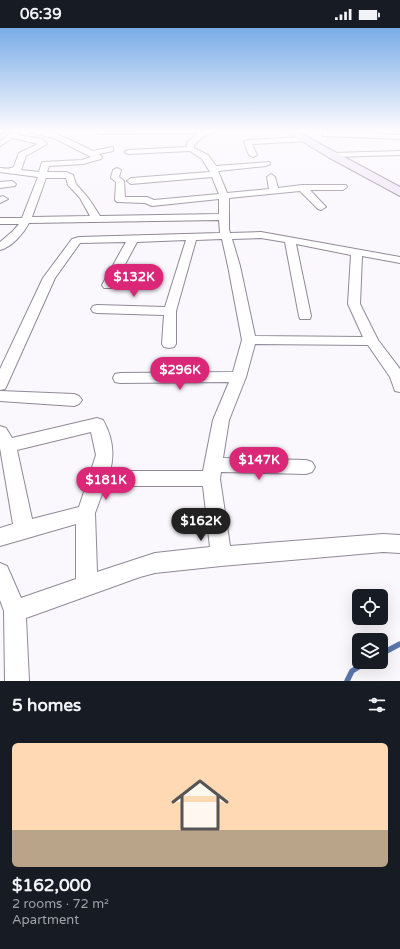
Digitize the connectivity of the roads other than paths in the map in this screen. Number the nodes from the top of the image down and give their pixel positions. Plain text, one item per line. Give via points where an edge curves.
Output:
1 (20, 161) edge
2 (85, 161) edge
3 (208, 161) edge
4 (344, 161) edge
5 (266, 164) dead end
6 (213, 169) junction
7 (0, 170) edge
8 (117, 170) dead end
9 (12, 172) junction
10 (138, 173) dead end
11 (43, 175) junction
12 (271, 177) dead end
13 (131, 181) dead end
14 (12, 184) dead end
15 (0, 185) edge
16 (343, 187) dead end
17 (302, 188) junction
18 (274, 191) junction
19 (400, 192) edge
20 (224, 196) junction
21 (321, 207) dead end
22 (224, 218) junction
23 (96, 219) junction
24 (26, 220) junction
25 (0, 221) edge
26 (226, 235) junction
27 (192, 237) junction
28 (133, 239) junction
29 (290, 240) junction
30 (0, 247) edge
31 (357, 253) junction
32 (400, 260) edge
33 (108, 285) dead end
34 (97, 309) dead end
35 (170, 311) junction
36 (305, 316) dead end
37 (249, 340) junction
38 (372, 341) junction
39 (168, 344) dead end
40 (239, 377) junction
41 (120, 378) dead end
42 (0, 385) edge
43 (400, 387) edge
44 (0, 396) edge
45 (74, 400) dead end
46 (4, 439) edge
47 (306, 467) dead end
48 (212, 472) junction
49 (98, 478) junction
50 (86, 513) junction
51 (24, 530) junction
52 (0, 537) edge
53 (400, 544) edge
54 (221, 556) junction
55 (0, 573) edge
56 (87, 586) junction
57 (14, 611) junction
58 (17, 681) edge

1 - 9 street via 18,168
2 - 11 street via 45,164
3 - 6 street
4 - 19 main road
5 - 6 street
6 - 10 street
6 - 13 street
6 - 20 street
7 - 9 street
8 - 20 street via 115,178 120,181 120,200 147,200 152,203
9 - 11 street
11 - 23 street via 70,177 72,185 79,190
11 - 24 street
12 - 18 street
14 - 15 street
16 - 17 street
17 - 18 street
17 - 21 street
18 - 20 street
20 - 22 street
22 - 23 street
22 - 26 street
23 - 24 street
24 - 25 street
24 - 30 street via 18,232
26 - 27 street
26 - 29 street via 261,235
26 - 37 street
27 - 28 street
27 - 35 street
28 - 33 street
28 - 42 street via 85,238 76,242 49,278
29 - 31 street
29 - 36 street
31 - 32 street
31 - 38 street via 354,304
34 - 35 street
35 - 39 street
37 - 38 street
37 - 40 street
38 - 43 street via 397,376
40 - 41 street
40 - 48 street via 222,420
44 - 45 street
46 - 49 street via 97,424 105,456
46 - 51 street
47 - 48 street
48 - 49 street
48 - 54 street
49 - 50 street
50 - 51 street
50 - 56 street
51 - 52 street
53 - 54 street via 383,543
54 - 56 street via 155,563
55 - 57 street
56 - 57 street
57 - 58 street

